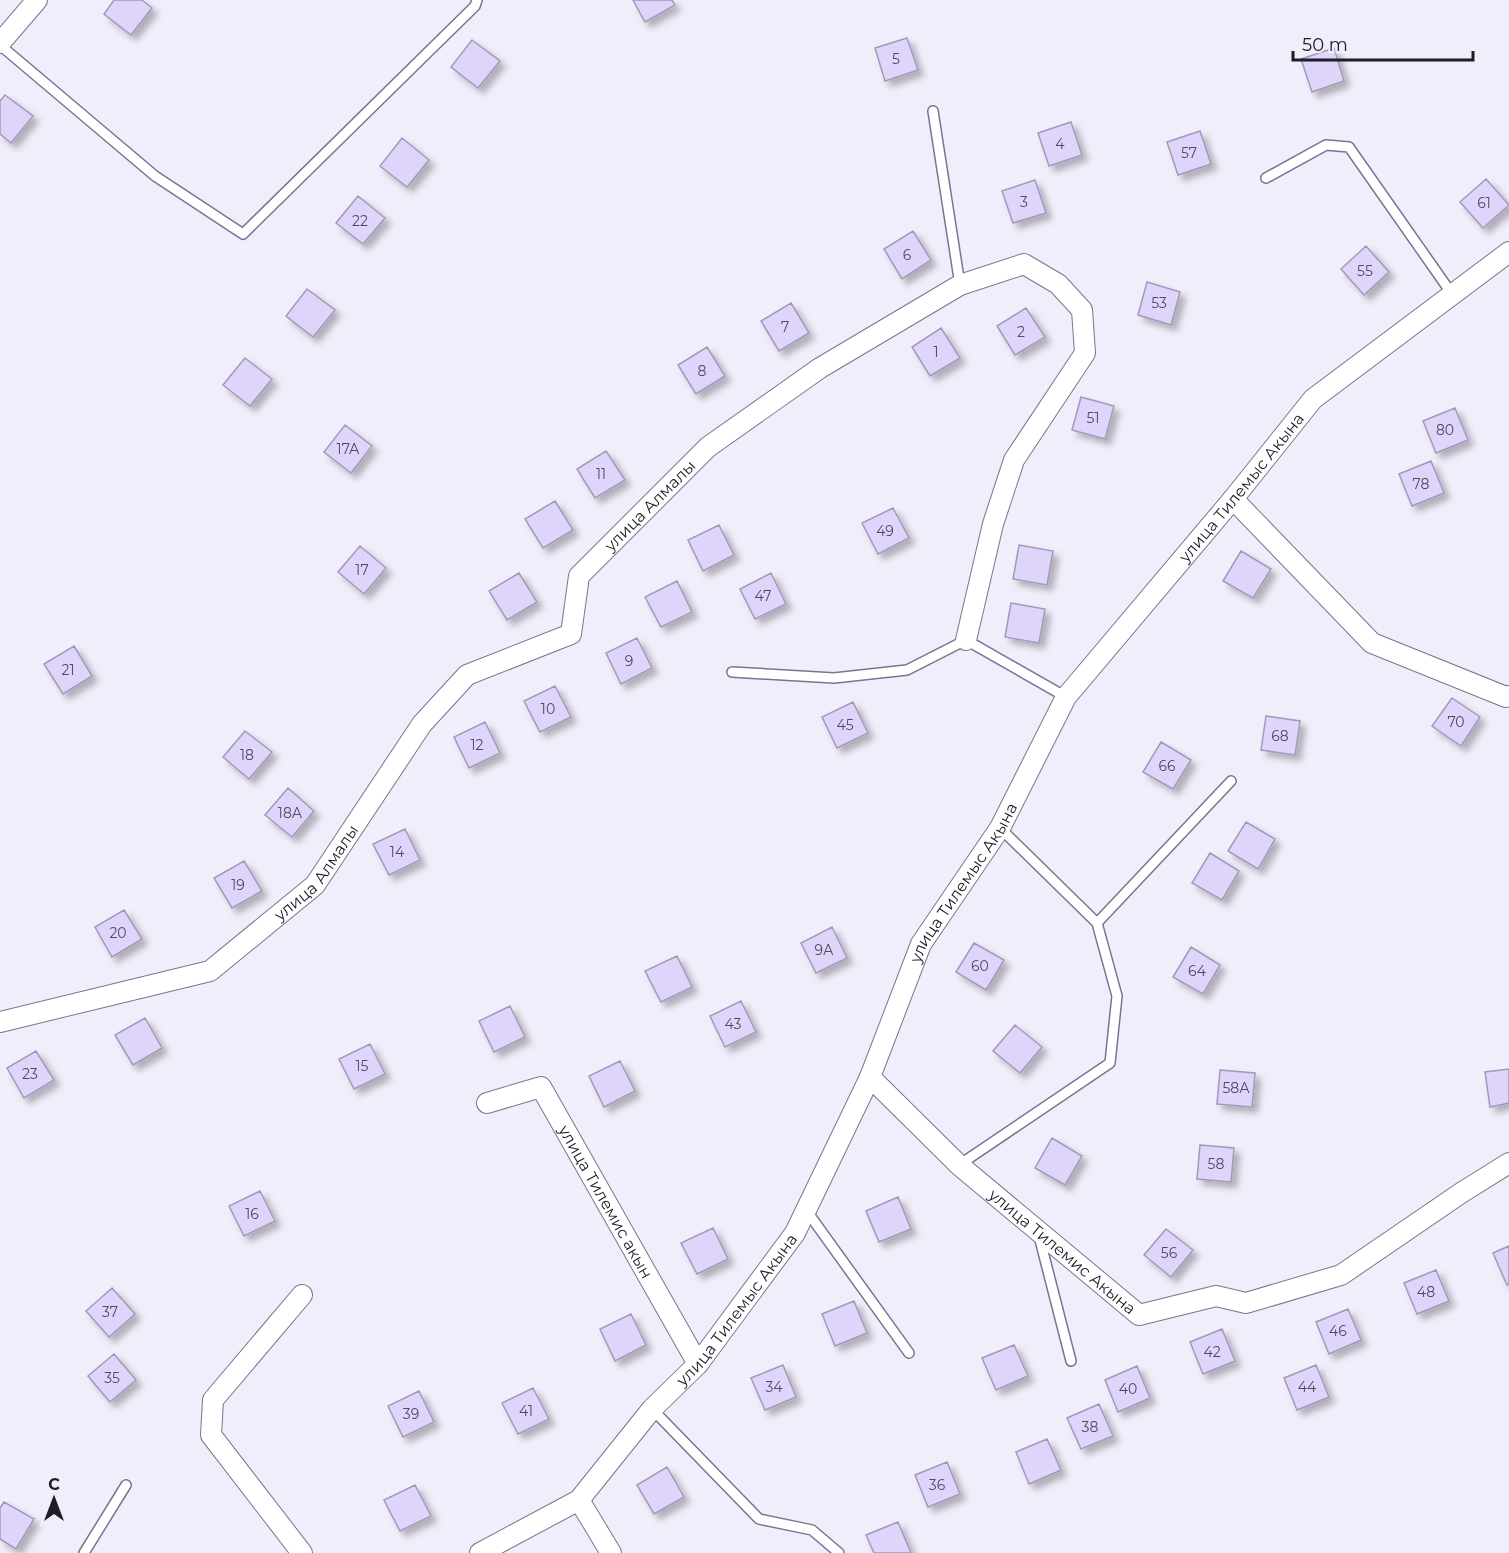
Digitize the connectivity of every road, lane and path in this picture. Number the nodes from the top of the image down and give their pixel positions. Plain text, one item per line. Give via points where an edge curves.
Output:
1 (37, 0) edge
2 (477, 0) edge
3 (0, 44) edge
4 (933, 111) dead end
5 (1266, 178) dead end
6 (1509, 252) edge
7 (960, 285) junction
8 (1452, 294) junction
9 (1233, 499) junction
10 (966, 640) junction
11 (732, 672) dead end
12 (1509, 696) edge
13 (1066, 697) junction
14 (1231, 781) dead end
15 (1000, 828) junction
16 (1097, 923) junction
17 (0, 1022) edge
18 (870, 1077) junction
19 (487, 1102) dead end
20 (1509, 1163) edge
21 (959, 1165) junction
22 (806, 1210) junction
23 (1038, 1230) junction
24 (302, 1295) dead end
25 (909, 1353) dead end
26 (1071, 1361) dead end
27 (698, 1365) junction
28 (652, 1409) junction
29 (126, 1485) dead end
30 (579, 1500) junction
31 (84, 1553) edge
32 (302, 1553) edge
33 (480, 1553) edge
34 (610, 1553) edge
35 (839, 1553) edge

1 - 3 street
2 - 3 lane via 243,234 155,176
4 - 7 lane
5 - 8 lane via 1326,145 1349,147
6 - 8 street, улица Тилемыс Акына
7 - 10 street, улица Алмалы via 1024,264 1058,284 1082,310 1085,353 1014,460 993,524
7 - 17 street, улица Алмалы via 820,368 708,447 579,576 571,634 467,675 422,724 315,885 210,971
8 - 9 street, улица Тилемыс Акына via 1313,399
9 - 12 street via 1372,643
9 - 13 street, улица Тилемыс Акына
10 - 11 lane via 908,670 834,678
10 - 13 lane
13 - 15 street, улица Тилемыс Акына
14 - 16 lane
15 - 16 lane
15 - 18 street, улица Тилемыс Акына via 921,944
16 - 21 lane via 1117,996 1110,1063
18 - 21 street, улица Тилемис Акына
18 - 22 street, улица Тилемыс Акына
19 - 27 street, улица Тилемис акын via 541,1087
20 - 23 street, улица Тилемис Акына via 1341,1275 1246,1304 1216,1296 1139,1315
21 - 23 street, улица Тилемис Акына
22 - 25 lane
22 - 27 street, улица Тилемыс Акына via 795,1233
23 - 26 lane
24 - 32 street via 213,1400 211,1436
27 - 28 street, улица Тилемыс Акына
28 - 30 street, улица Тилемыс Акына
28 - 35 lane via 759,1519 812,1530
29 - 31 lane
30 - 33 street, улица Тилемыс Акына
30 - 34 street

